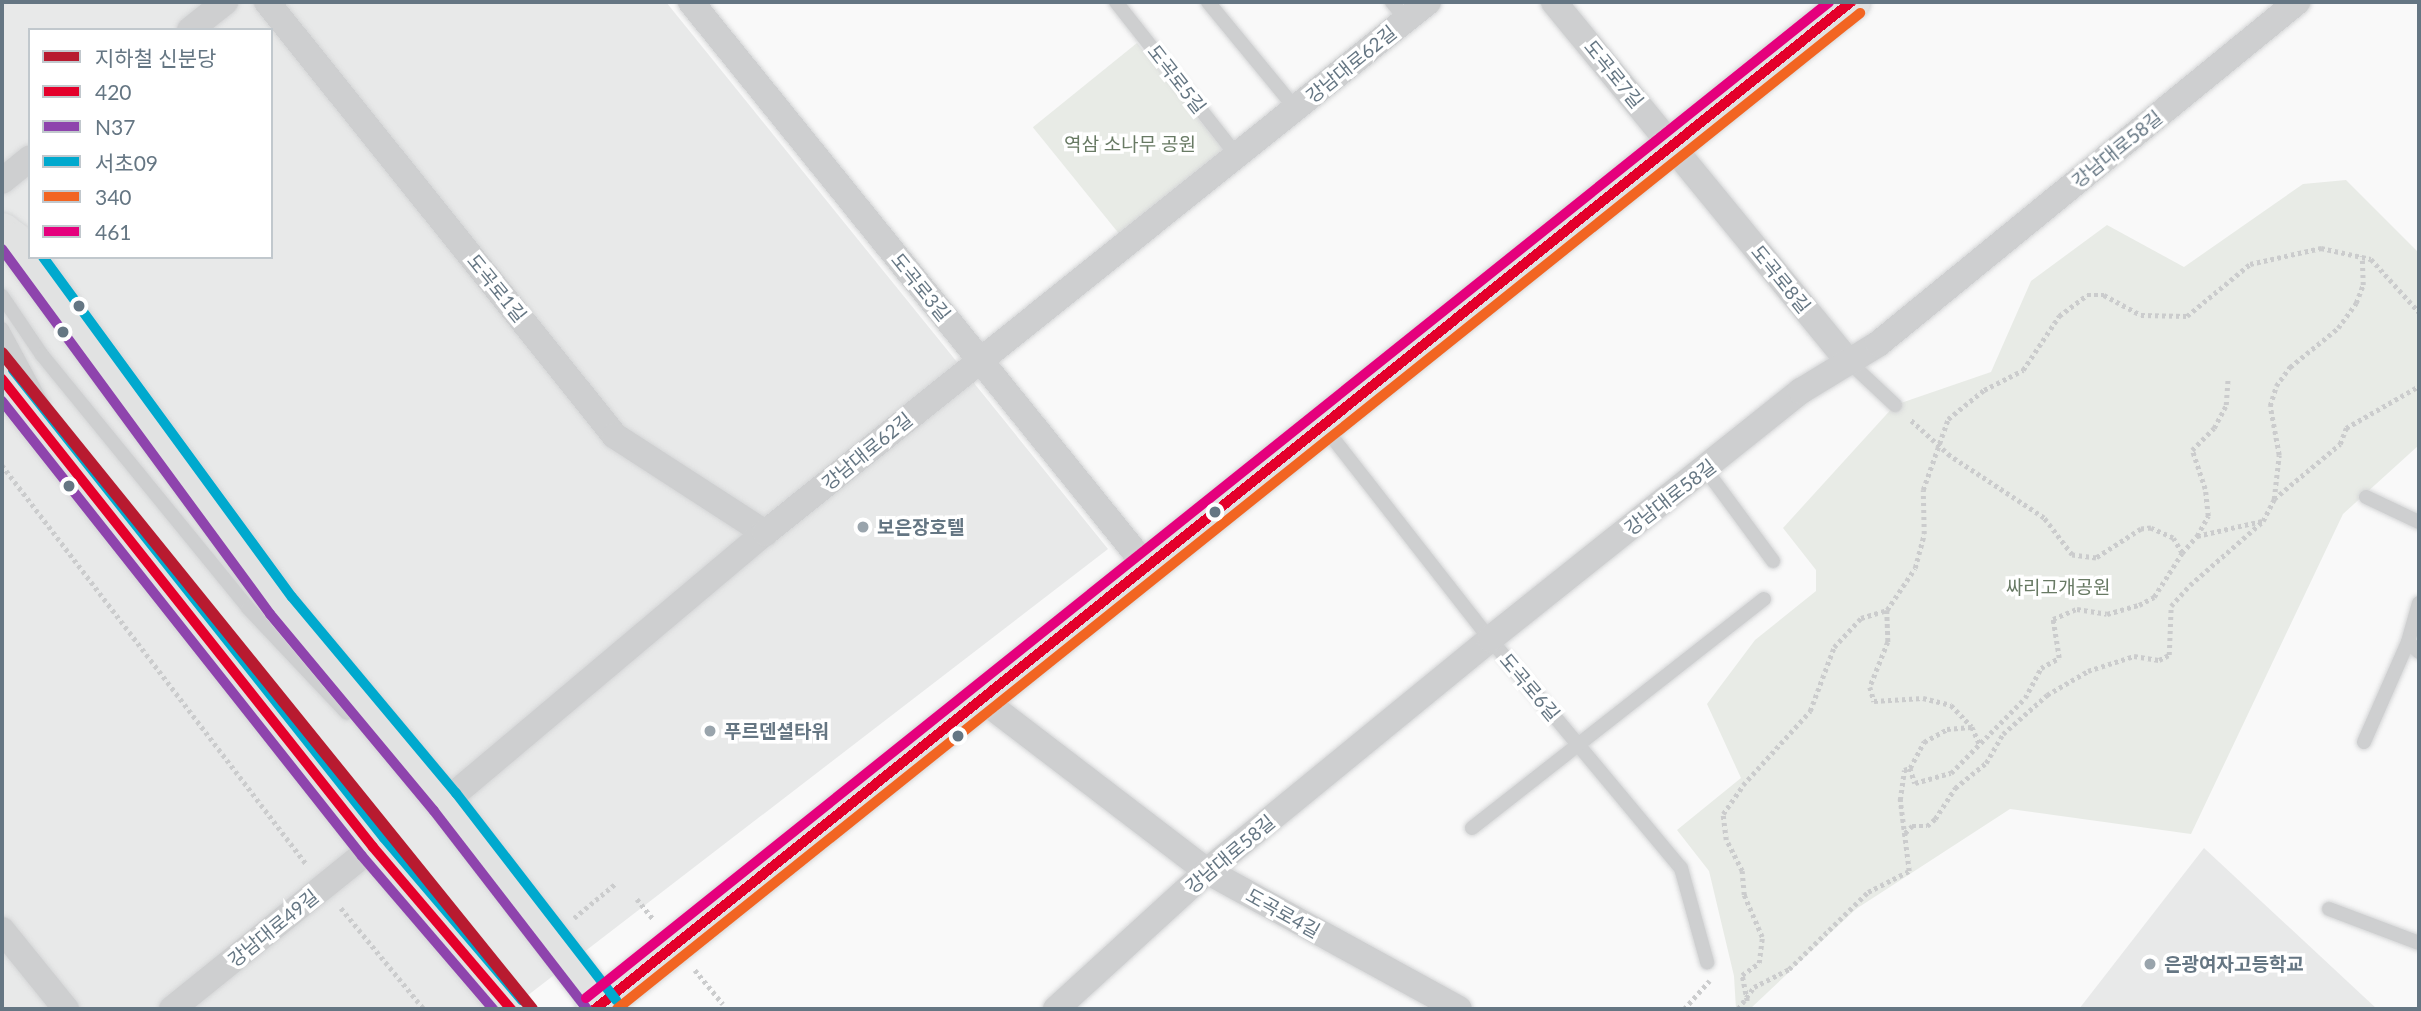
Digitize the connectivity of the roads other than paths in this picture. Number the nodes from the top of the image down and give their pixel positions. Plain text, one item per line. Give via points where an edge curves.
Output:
1 (225, 2) edge
2 (267, 2) edge
3 (1116, 2) edge
4 (1208, 2) edge
5 (1428, 2) edge
6 (1554, 2) edge
7 (1851, 2) edge
8 (2298, 2) edge
9 (696, 3) edge
10 (1399, 10) edge
11 (192, 28) edge
12 (1296, 109) junction
13 (1673, 147) junction
14 (1238, 157) junction
15 (28, 160) edge
16 (2, 181) edge
17 (2, 232) edge
18 (2, 296) edge
19 (2, 329) edge
20 (1847, 360) junction
21 (981, 361) junction
22 (2, 379) edge
23 (1895, 405) road end
24 (1324, 426) junction
25 (1706, 470) junction
26 (78, 471) junction
27 (2366, 497) dead end
28 (2419, 522) edge
29 (765, 533) junction
30 (1773, 561) dead end
31 (1147, 567) junction
32 (1765, 599) dead end
33 (2419, 603) edge
34 (1490, 639) junction
35 (2408, 642) junction
36 (2419, 652) edge
37 (983, 700) junction
38 (2364, 742) dead end
39 (1577, 743) junction
40 (445, 802) junction
41 (1472, 828) dead end
42 (373, 847) junction
43 (494, 869) junction
44 (1208, 872) junction
45 (2329, 909) dead end
46 (2, 930) edge
47 (2419, 943) edge
48 (1707, 962) road end
49 (1066, 1007) edge
50 (1447, 1007) edge
51 (600, 1008) edge
52 (66, 1009) edge
53 (172, 1009) edge
54 (511, 1009) edge

1 - 11 street
2 - 29 street, 도곡로1길 via 615,436
3 - 14 lane, 도곡로5길
4 - 12 lane, 강남대로62길
5 - 10 street, 강남대로62길
6 - 13 street, 도곡로7길
7 - 13 main road
8 - 20 street, 강남대로58길 via 1878,344
9 - 21 street, 도곡로3길
10 - 12 street, 강남대로62길
12 - 14 street, 강남대로62길
13 - 20 street, 도곡로8길
13 - 24 main road
14 - 21 street, 강남대로62길
15 - 16 street
17 - 40 main road via 15,242 281,606
18 - 43 lane via 42,355 248,608
19 - 26 lane
20 - 23 lane, 도곡로8길
20 - 25 street, 강남대로58길
21 - 29 street, 강남대로62길
21 - 31 street, 도곡로3길
22 - 26 main road
24 - 31 main road
24 - 34 lane, 도곡로6길
25 - 30 lane
25 - 34 street, 강남대로58길
26 - 42 main road
27 - 28 lane
29 - 40 street, 강남대로62길
31 - 37 main road
32 - 39 lane
33 - 35 lane
34 - 39 lane, 도곡로6길
34 - 44 street, 강남대로58길
35 - 36 lane
35 - 38 lane
37 - 44 street, 도곡로4길
37 - 51 main road
39 - 41 lane
39 - 48 lane, 도곡로6길 via 1681,868
40 - 43 main road
42 - 53 street, 강남대로49길
42 - 54 main road
43 - 51 main road
44 - 49 street, 강남대로58길
44 - 50 street, 도곡로4길
45 - 47 lane
46 - 52 street

